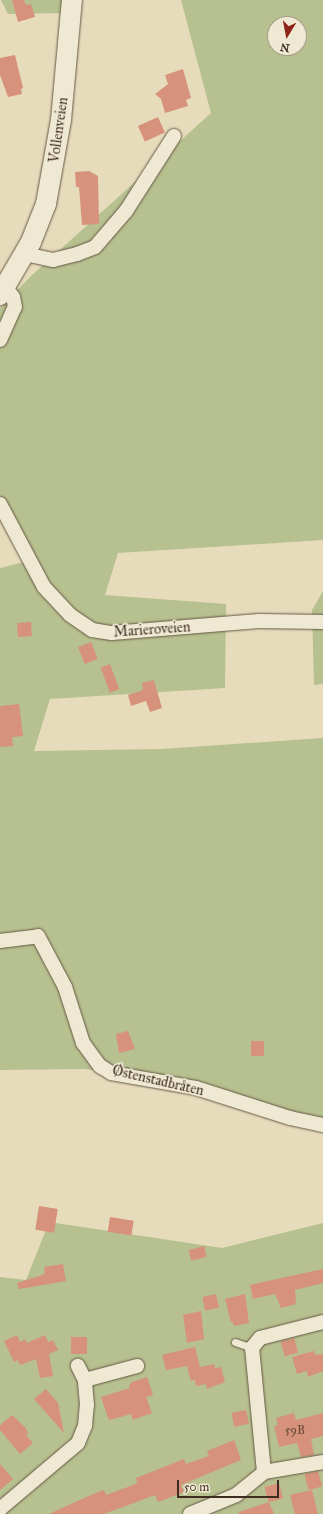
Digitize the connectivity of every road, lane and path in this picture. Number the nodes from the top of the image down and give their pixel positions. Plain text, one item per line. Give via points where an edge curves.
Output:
1 (72, 0) edge
2 (174, 136) dead end
3 (25, 254) junction
4 (3, 291) edge
5 (0, 340) edge
6 (0, 504) edge
7 (323, 622) edge
8 (0, 941) edge
9 (323, 1125) edge
10 (323, 1322) edge
11 (235, 1342) dead end
12 (252, 1348) junction
13 (78, 1366) dead end
14 (137, 1366) dead end
15 (85, 1380) junction
16 (323, 1462) edge
17 (264, 1472) junction
18 (0, 1510) edge
19 (190, 1514) edge

1 - 3 main road, Vollenveien via 66,79 54,166 42,217
2 - 3 street via 126,211 95,247 52,260
3 - 4 main road, Vollenveien
4 - 5 street via 13,297 15,307
6 - 7 street, Marieroveien via 44,587 70,615 92,630 112,633 259,621
8 - 9 street, Østenstadbråten via 38,936 65,987 83,1043 100,1066 196,1088 290,1118
10 - 12 street via 260,1338
11 - 12 lane
12 - 17 street
13 - 15 street
14 - 15 street
15 - 18 street via 85,1426 78,1443
16 - 17 street
17 - 19 street via 236,1495

